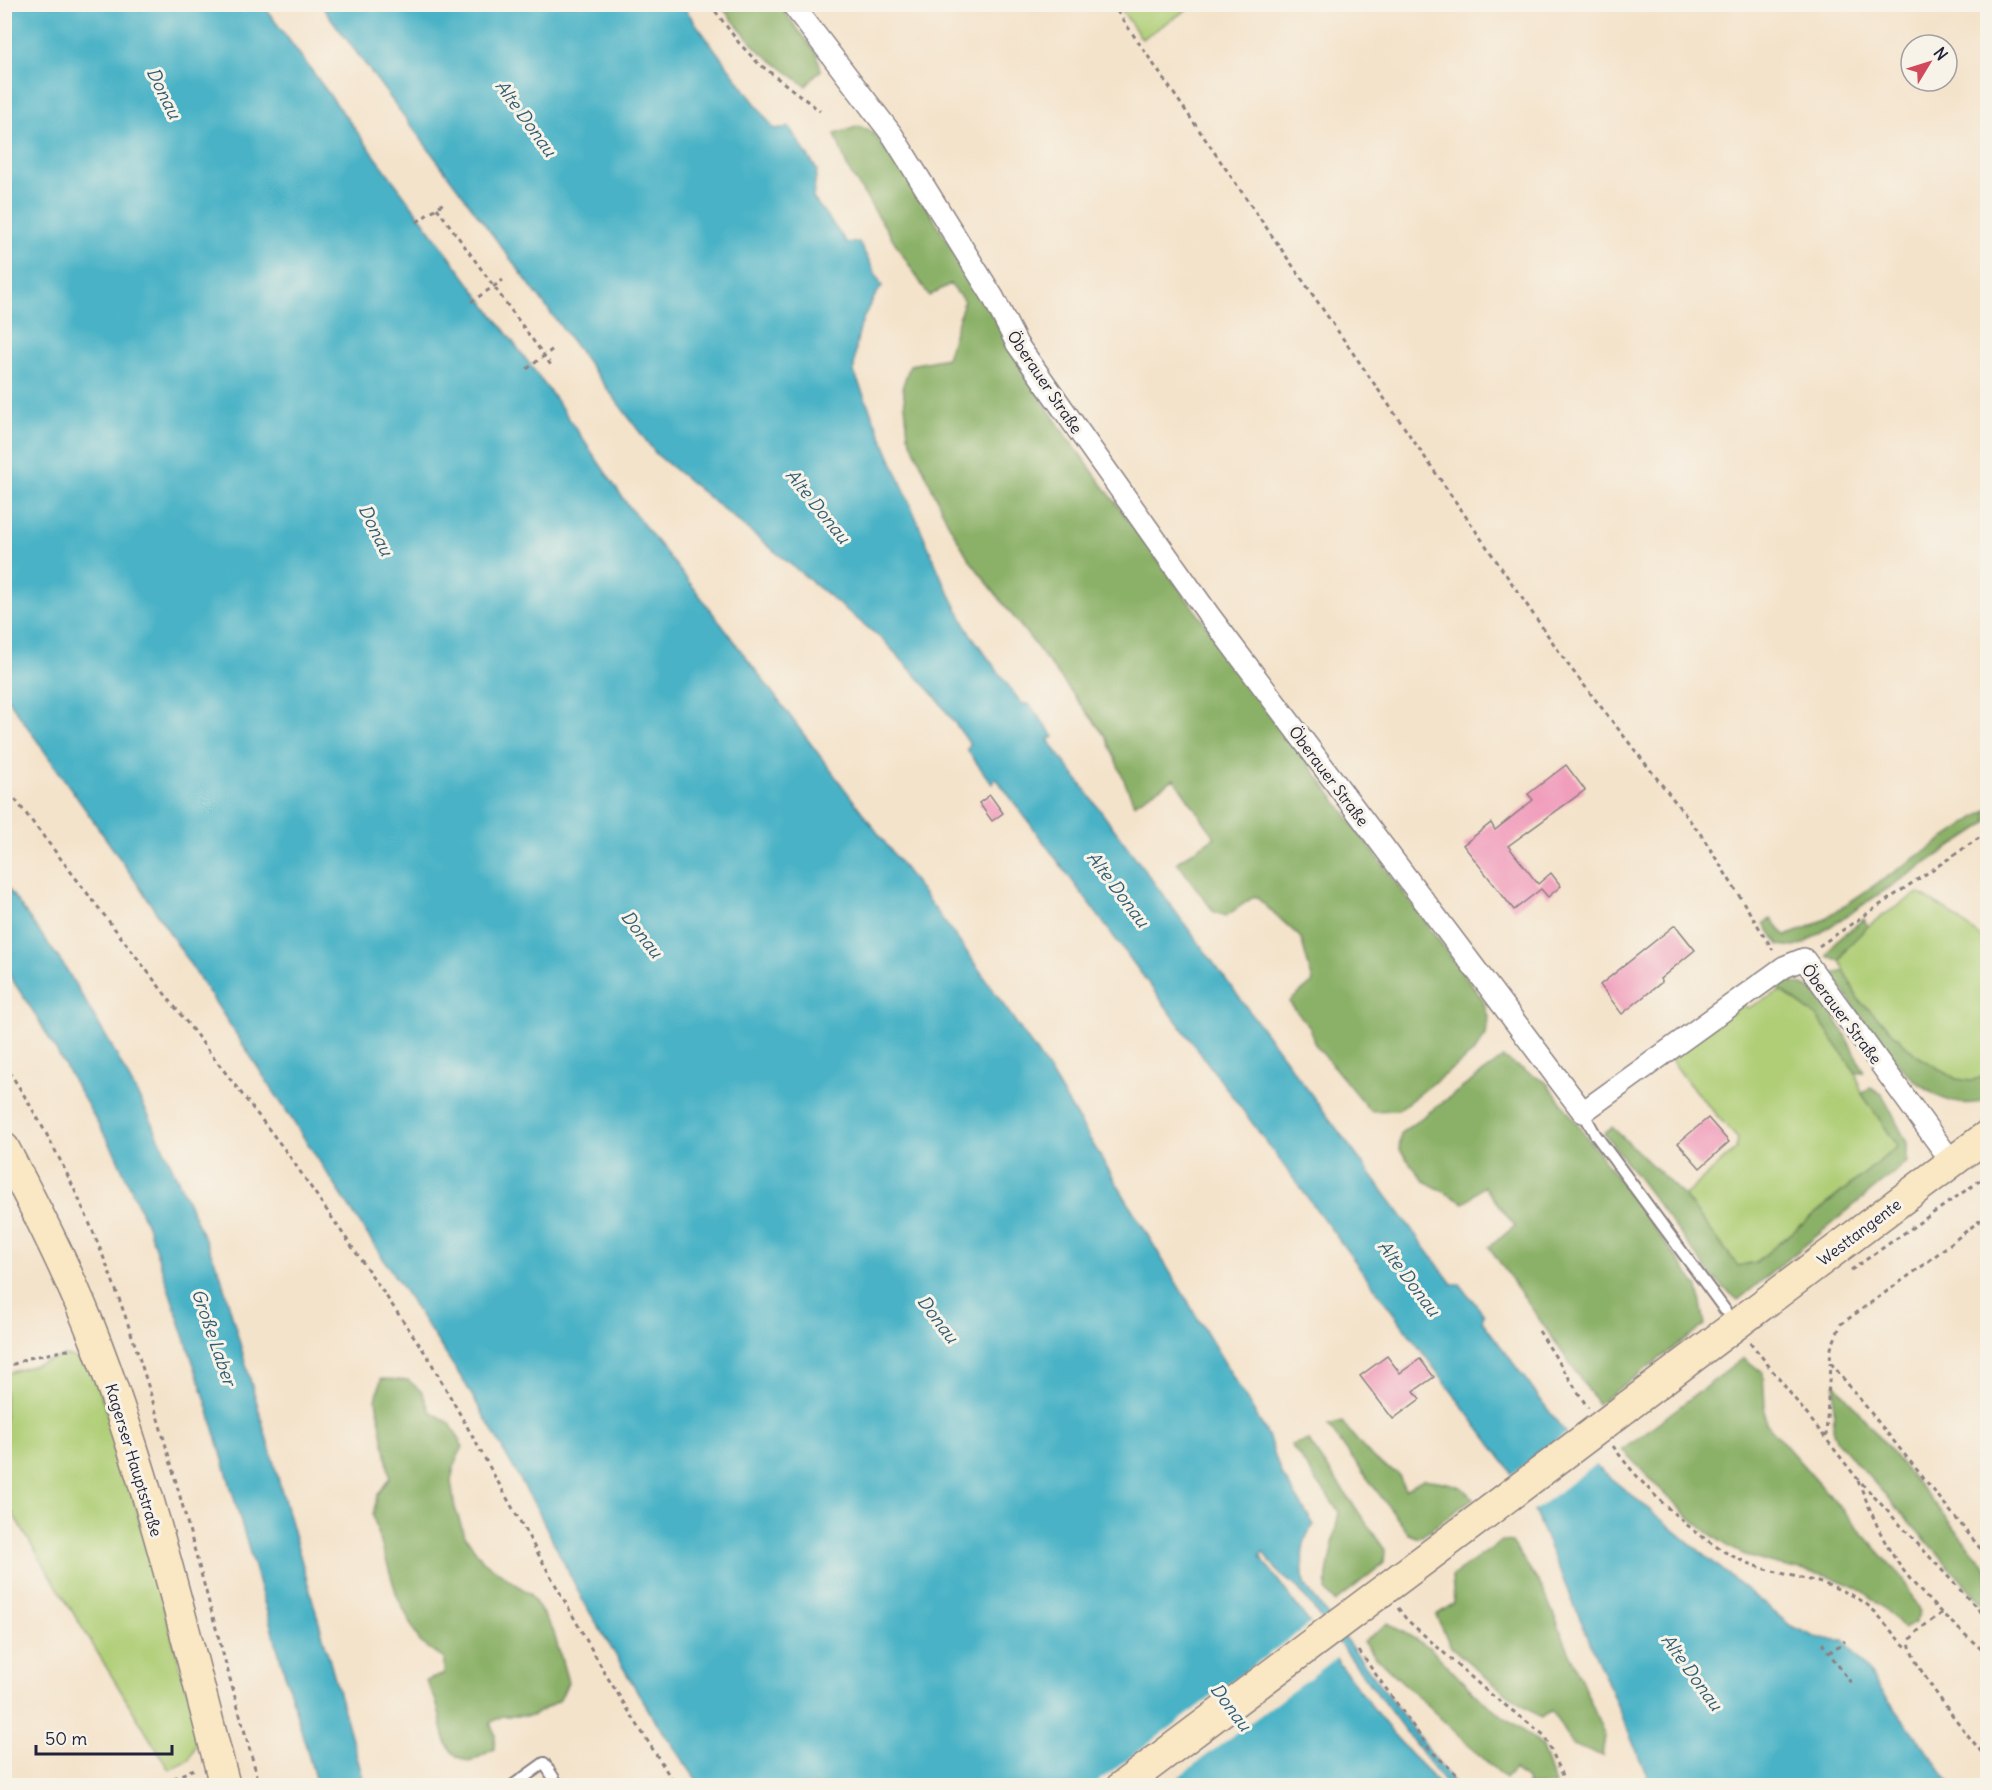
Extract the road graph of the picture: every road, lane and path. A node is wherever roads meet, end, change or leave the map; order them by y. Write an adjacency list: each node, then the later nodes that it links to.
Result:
1 (710, 4): 4 (path)
2 (792, 4): 18 (street, Öberauer Straße)
3 (1112, 4): 17 (path)
4 (820, 111)
5 (446, 202): 6 (path)
6 (437, 208): 7 (path); 9 (path)
7 (417, 222)
8 (503, 280): 9 (path)
9 (494, 287): 10 (path); 12 (path)
10 (471, 302)
11 (554, 349): 12 (path)
12 (544, 356): 13 (path); 14 (path)
13 (553, 368)
14 (527, 369)
15 (4, 785): 50 (path)
16 (1988, 832): 17 (path)
17 (1794, 963): 18 (street, Öberauer Straße); 21 (street, Öberauer Straße)
18 (1583, 1112): 25 (lane)
19 (1988, 1135): 21 (main road, Westtangente)
20 (4, 1148): 27 (main road, Kagerser Hauptstraße)
21 (1952, 1162): 25 (main road, Westtangente)
22 (1988, 1175): 24 (path)
23 (1988, 1214): 28 (path)
24 (1842, 1277)
25 (1734, 1326): 31 (path); 51 (main road, Westtangente, bridge)
26 (1539, 1331): 30 (path)
27 (96, 1344): 29 (path); 46 (main road, Kagerser Hauptstraße)
28 (1830, 1362): 31 (path); 34 (path)
29 (4, 1368)
30 (1591, 1414)
31 (1826, 1439): 33 (path)
32 (1610, 1442): 40 (path)
33 (1856, 1477): 36 (path); 37 (path)
34 (1988, 1557)
35 (1396, 1606): 53 (path)
36 (1941, 1613): 40 (path); 43 (path)
37 (1988, 1620)
38 (1845, 1641): 42 (path)
39 (1822, 1643): 42 (path)
40 (1909, 1649): 45 (path)
41 (1359, 1651): 52 (path)
42 (1829, 1653): 44 (path)
43 (1988, 1655)
44 (1851, 1683)
45 (1988, 1760)
46 (222, 1772): 47 (path)
47 (157, 1785)
48 (512, 1785): 49 (lane)
49 (559, 1785)
50 (676, 1785)
51 (1122, 1785)
52 (1469, 1785)
53 (1568, 1785)

